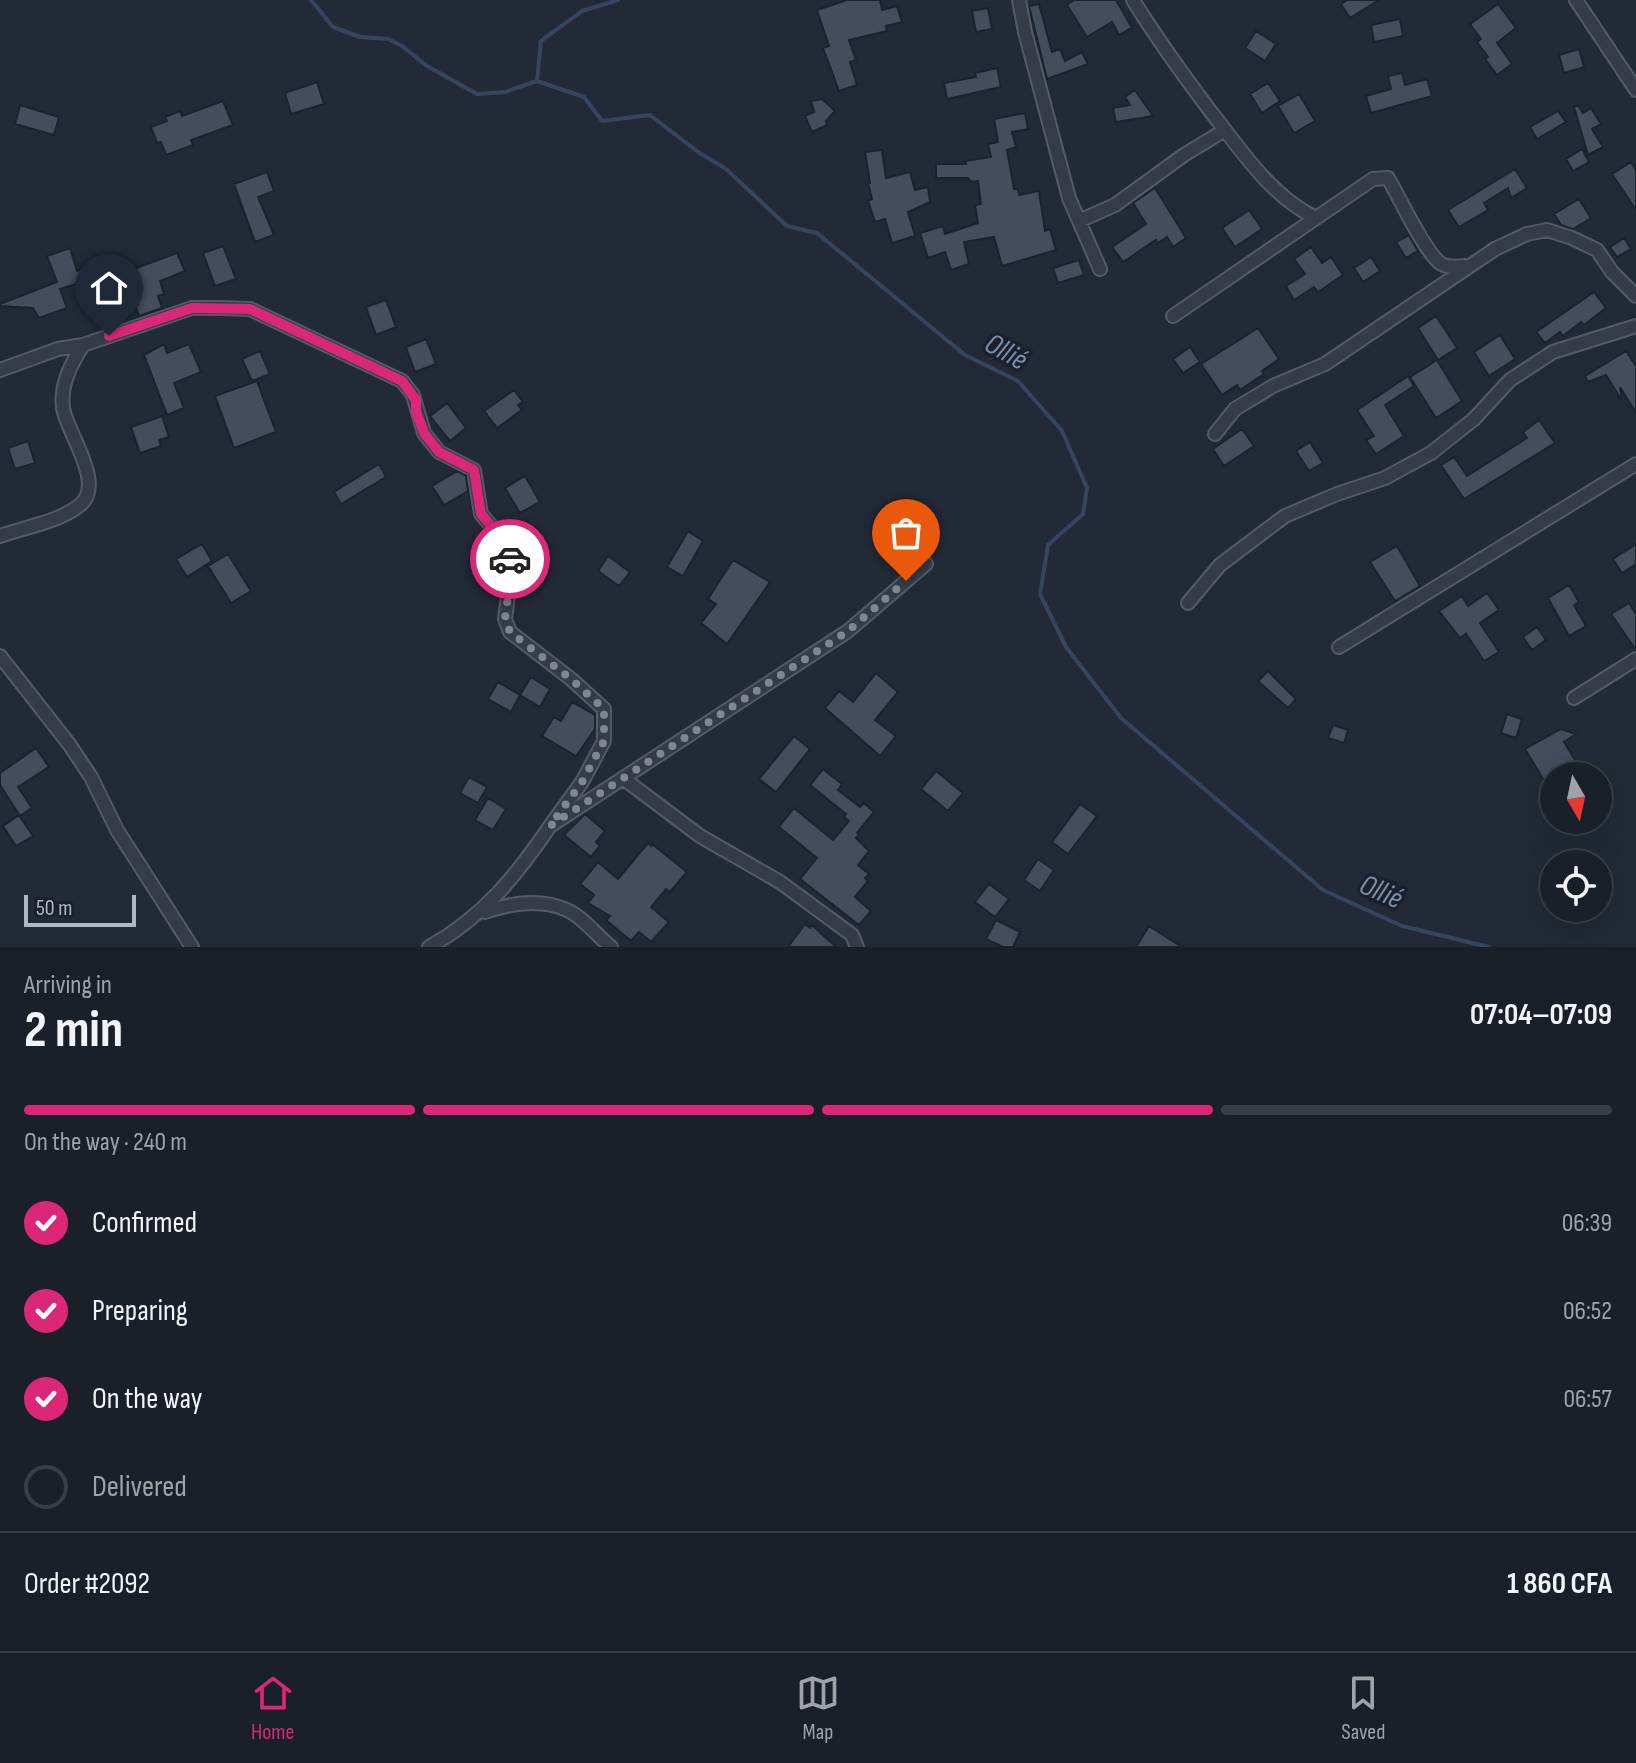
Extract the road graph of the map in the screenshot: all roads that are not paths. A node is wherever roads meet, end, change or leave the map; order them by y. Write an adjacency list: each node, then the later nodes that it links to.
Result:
1 (1019, 0): 7 (street)
2 (1133, 0): 5 (street)
3 (1576, 0): 4 (street)
4 (1636, 90)
5 (1225, 130): 6 (street); 7 (street)
6 (1314, 217): 8 (street); 11 (street)
7 (1079, 221): 9 (street)
8 (1469, 266): 10 (street); 15 (street)
9 (1100, 269)
10 (1636, 296)
11 (1173, 316)
12 (1636, 326): 19 (street)
13 (83, 345): 14 (street); 17 (street); 25 (street)
14 (0, 370)
15 (1215, 434)
16 (1636, 464): 20 (street)
17 (0, 536)
18 (926, 564): 24 (street)
19 (1188, 603)
20 (1339, 647)
21 (0, 656): 27 (street)
22 (1636, 659): 23 (street)
23 (1574, 698)
24 (624, 779): 25 (street); 30 (street)
25 (550, 826): 26 (street)
26 (474, 915): 28 (street); 29 (street)
27 (192, 947)
28 (429, 947)
29 (611, 947)
30 (857, 947)

